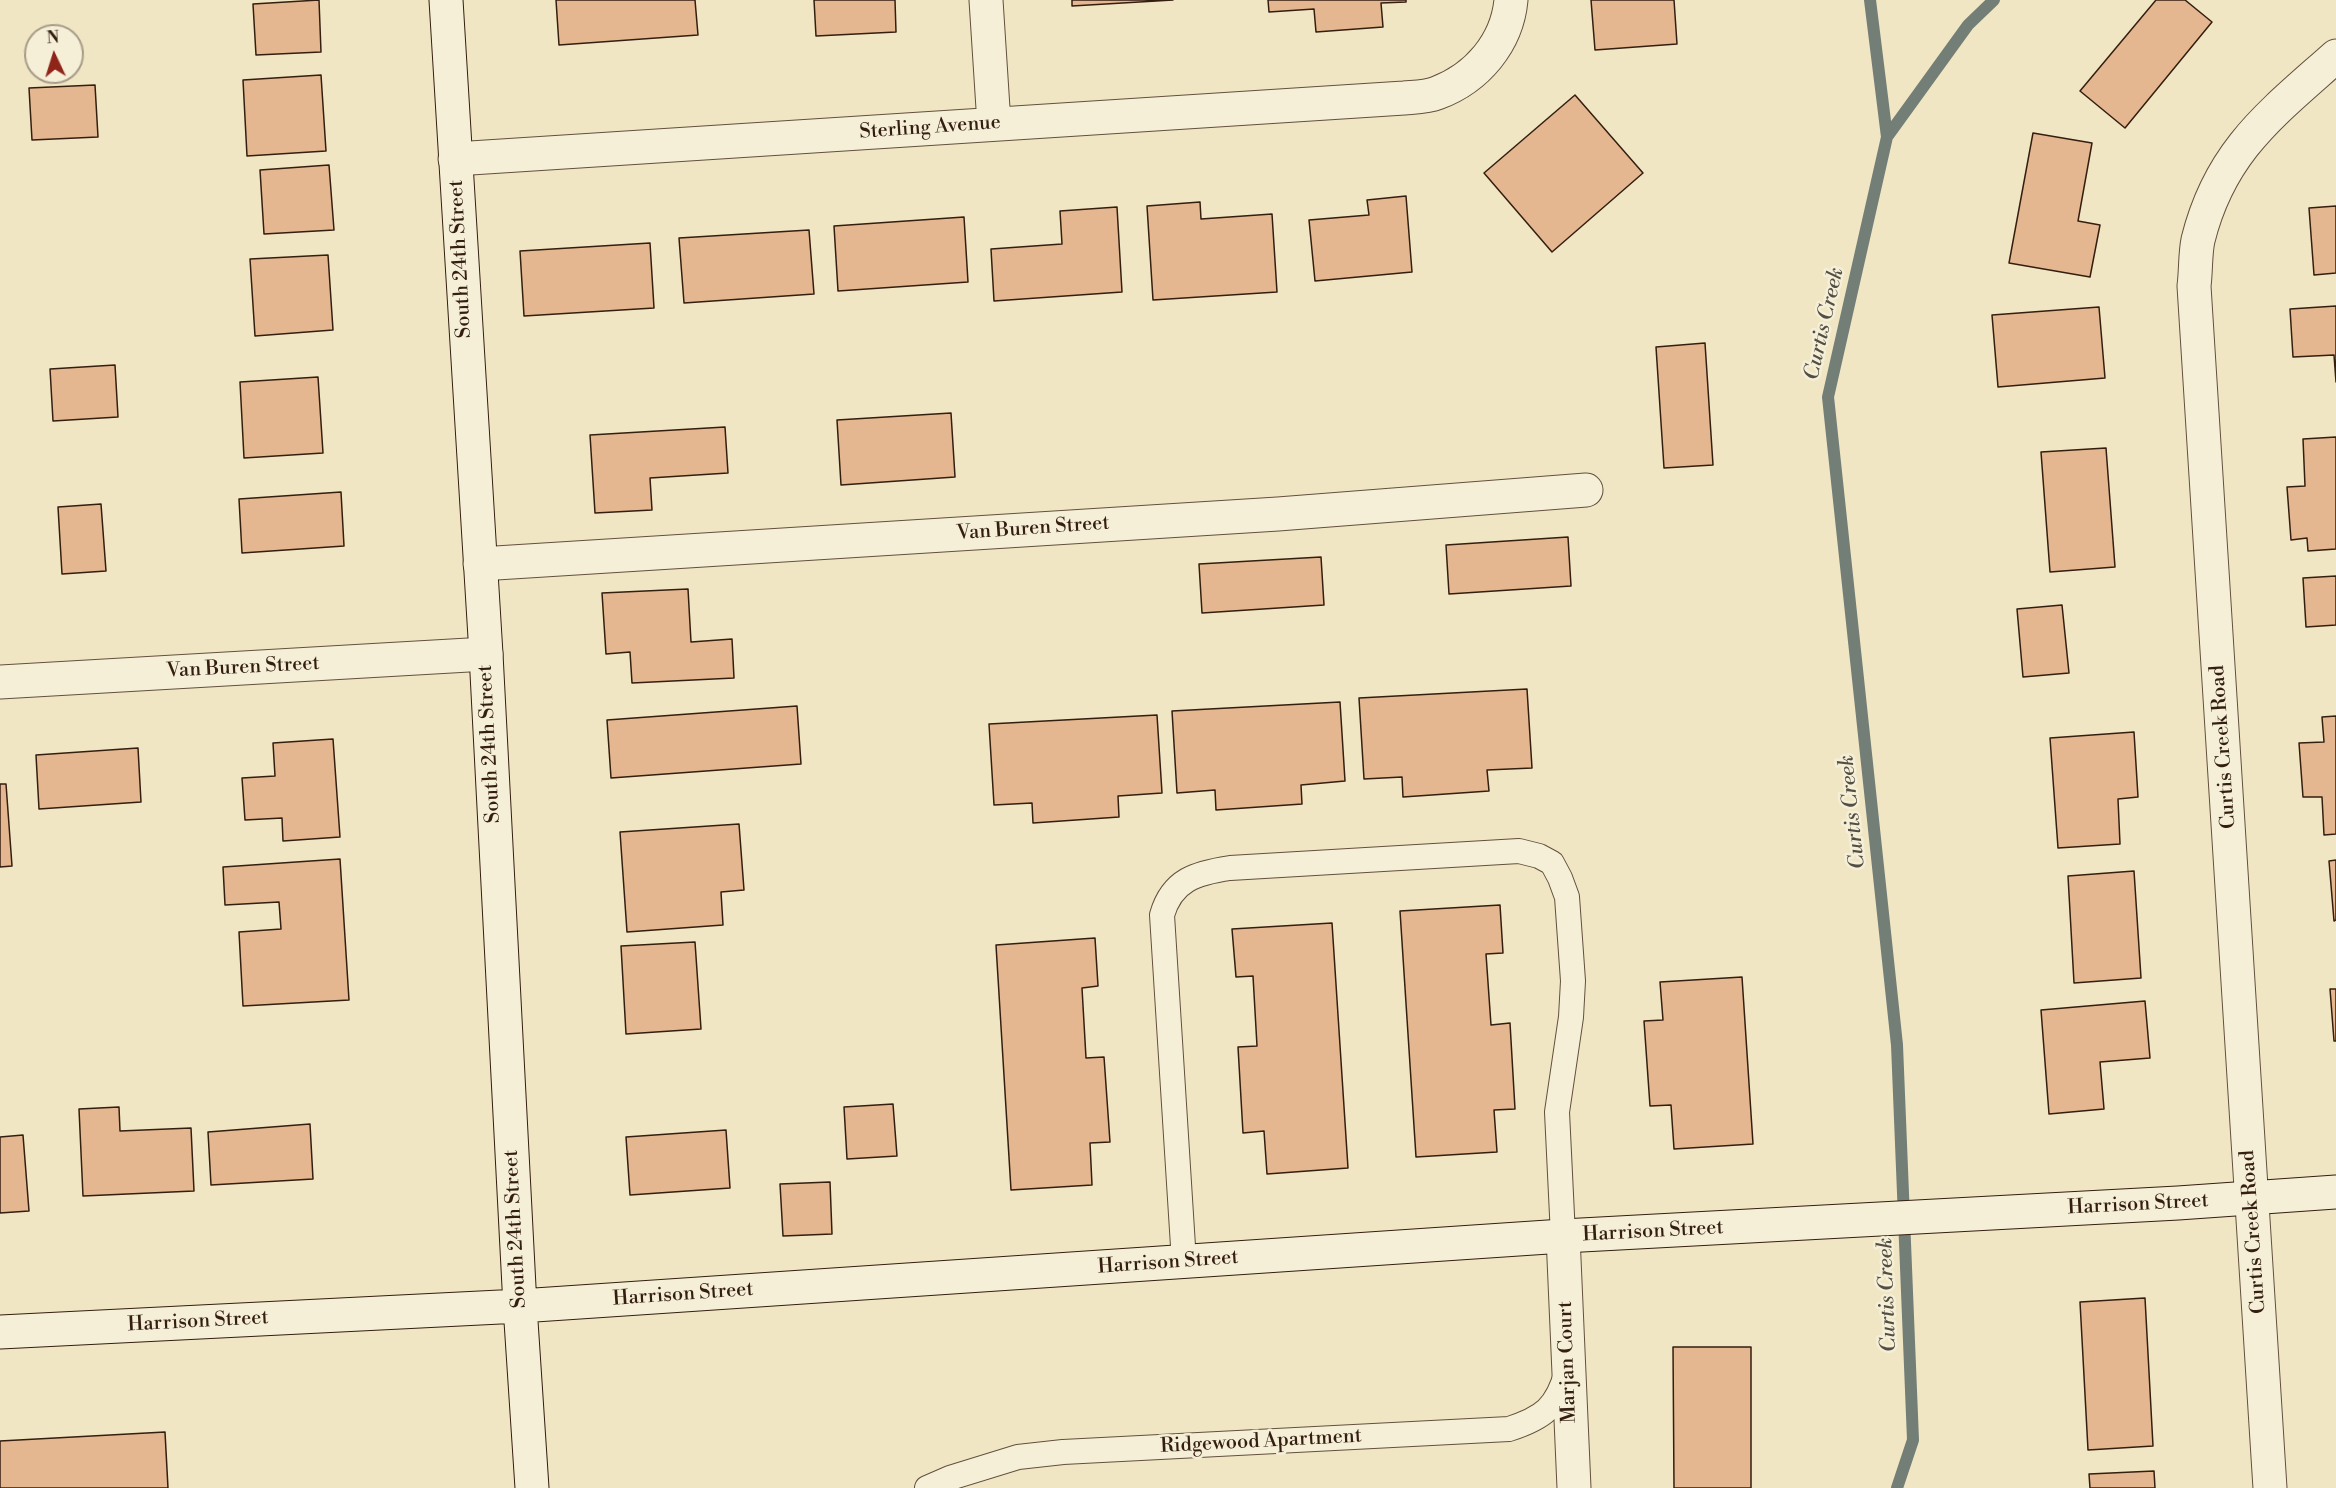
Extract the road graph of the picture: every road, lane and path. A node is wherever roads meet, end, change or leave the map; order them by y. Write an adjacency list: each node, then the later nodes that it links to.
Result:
1 (446, 0): 6 (street, South 24th Street)
2 (986, 0): 5 (street)
3 (1511, 0): 5 (street, Sterling Avenue)
4 (2336, 56): 12 (street, Curtis Creek Road)
5 (994, 124): 6 (street, Sterling Avenue)
6 (455, 159): 8 (street, South 24th Street)
7 (1586, 490): 8 (street, Van Buren Street)
8 (480, 564): 9 (street, South 24th Street)
9 (486, 654): 10 (street, Van Buren Street); 15 (street, South 24th Street)
10 (0, 682)
11 (2336, 1192): 12 (street, Harrison Street)
12 (2252, 1198): 13 (street, Harrison Street); 21 (street, Curtis Creek Road)
13 (1563, 1236): 14 (street, Harrison Street); 14 (lane); 17 (street, Marjan Court)
14 (1184, 1262): 15 (street, Harrison Street)
15 (520, 1306): 16 (street, Harrison Street); 18 (street, South 24th Street)
16 (0, 1332)
17 (1568, 1368): 19 (lane, Ridgewood Apartment); 20 (street, Marjan Court)
18 (532, 1488)
19 (927, 1488)
20 (1574, 1488)
21 (2270, 1488)

